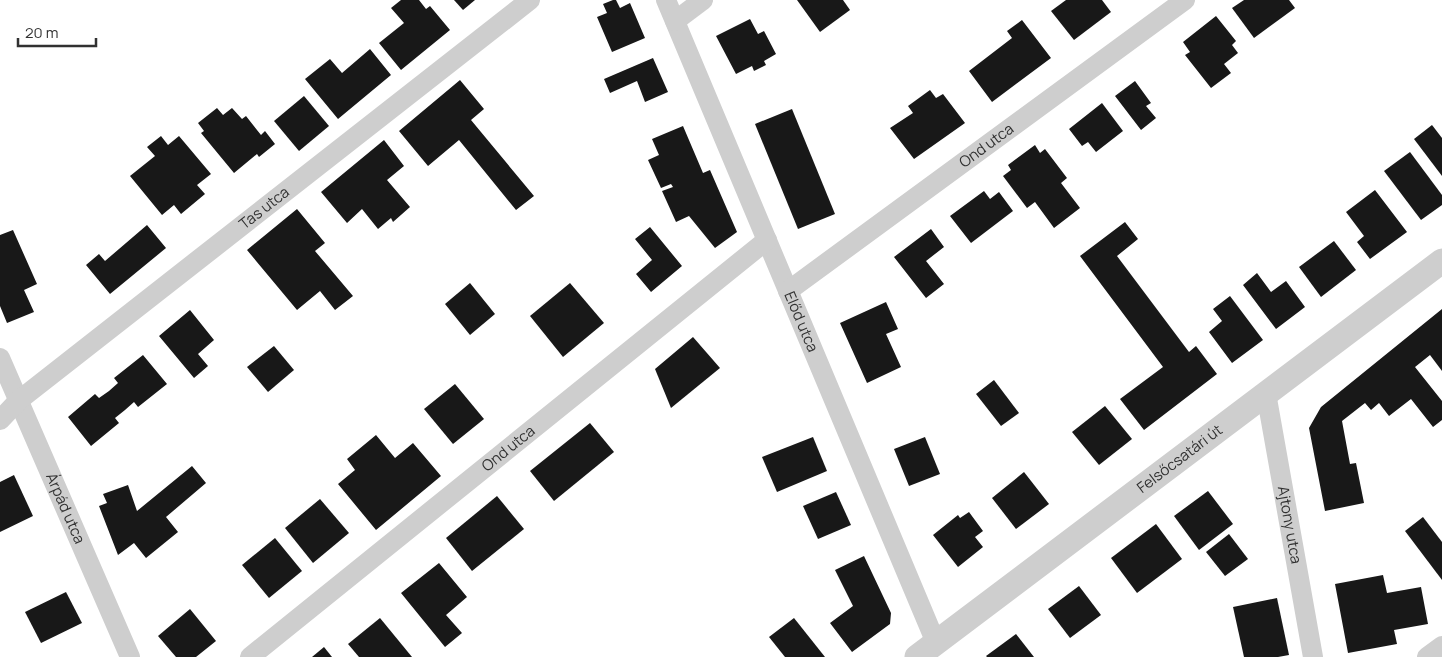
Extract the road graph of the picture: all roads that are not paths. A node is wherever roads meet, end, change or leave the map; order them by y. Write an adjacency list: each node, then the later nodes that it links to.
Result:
1 (530, 0): 11 (street, Tas utca)
2 (666, 0): 5 (street, Előd utca)
3 (703, 0): 5 (street)
4 (1185, 0): 8 (street, Ond utca)
5 (675, 21): 6 (street, Előd utca)
6 (767, 240): 8 (street, Előd utca); 16 (street, Ond utca)
7 (1442, 261): 10 (street, Felsőcsatári út)
8 (788, 291): 14 (street, Előd utca)
9 (0, 358): 11 (street, Árpád utca)
10 (1266, 393): 14 (street, Felsőcsatári út); 17 (street, Ajtony utca)
11 (18, 401): 12 (street, Tas utca); 15 (street, Árpád utca)
12 (0, 420)
13 (1442, 646): 18 (street)
14 (926, 650)
15 (130, 657)
16 (250, 657)
17 (1312, 657)
18 (1427, 657)

